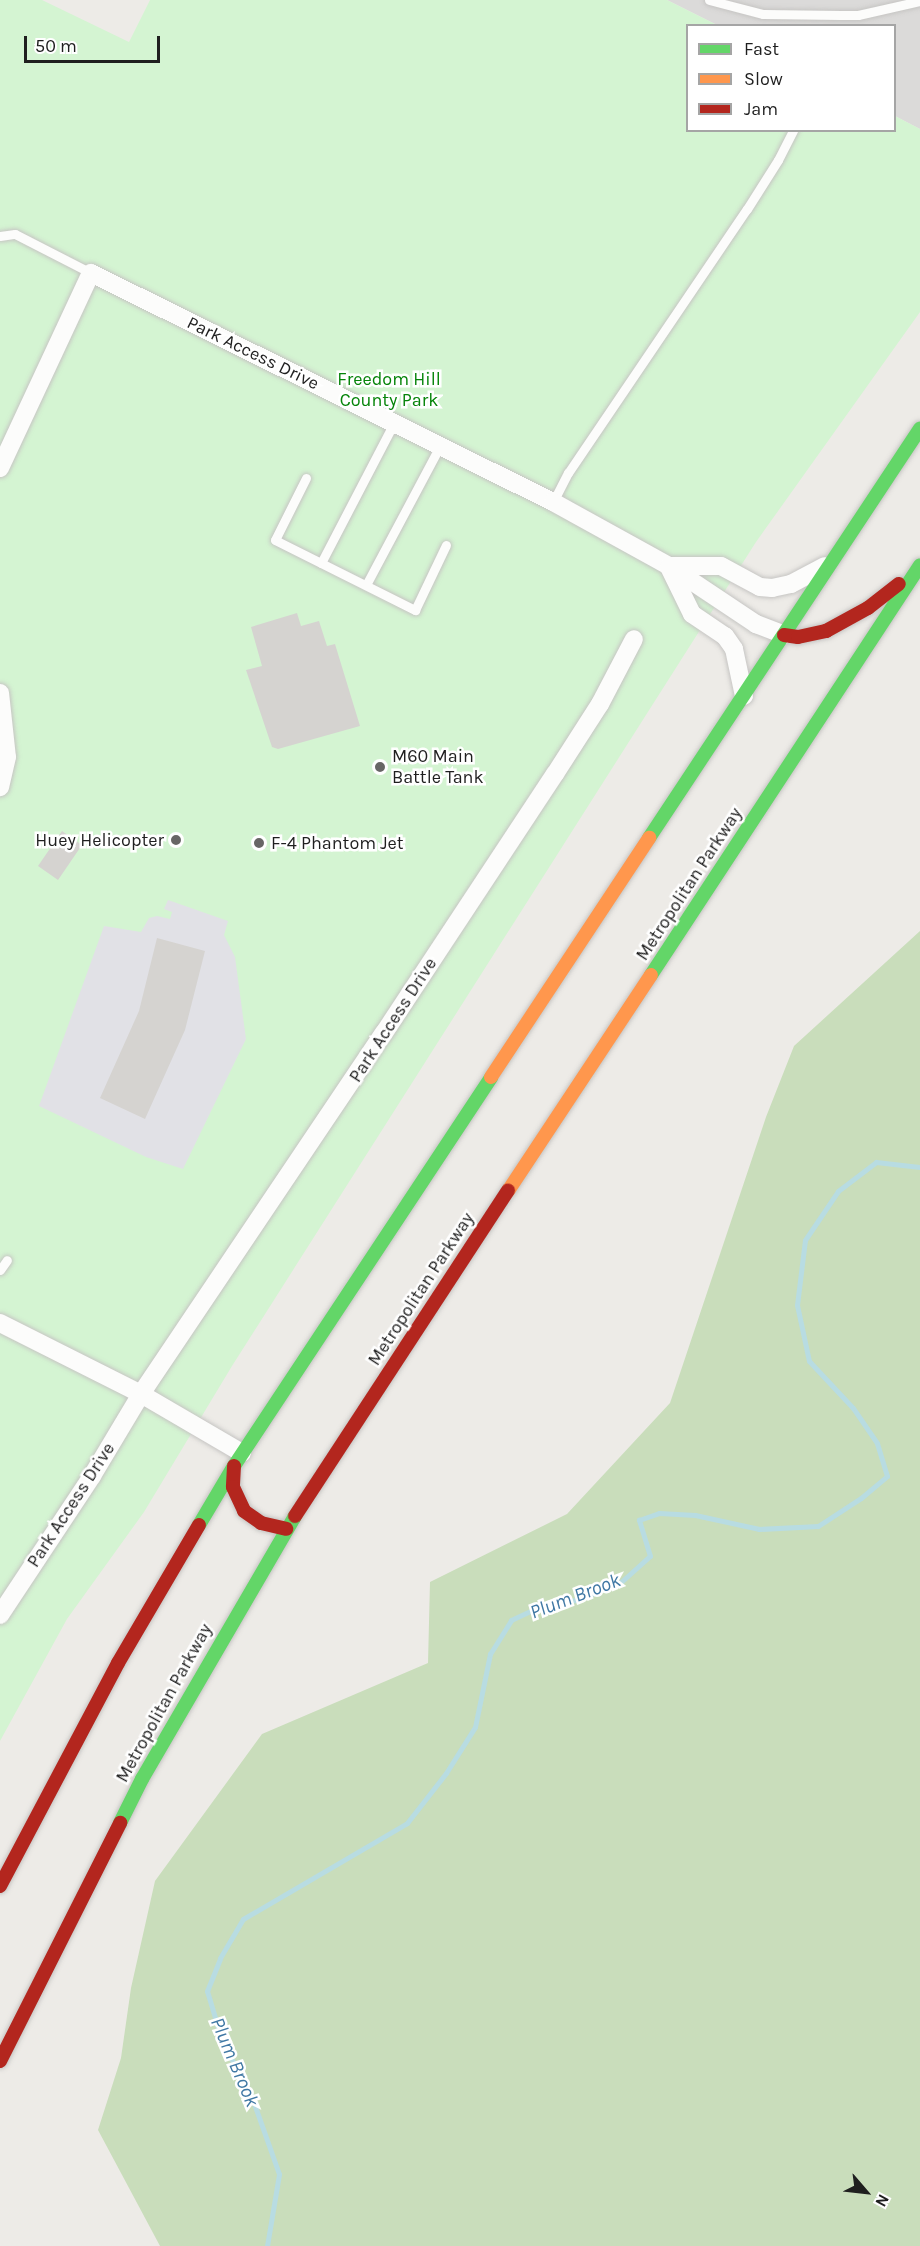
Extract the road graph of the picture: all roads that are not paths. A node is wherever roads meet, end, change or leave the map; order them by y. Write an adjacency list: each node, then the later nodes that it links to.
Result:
1 (708, 0): 3 (lane)
2 (920, 1): 4 (lane)
3 (723, 2): 4 (lane)
4 (816, 15): 5 (lane)
5 (816, 24)
6 (792, 132): 14 (lane)
7 (0, 236): 8 (lane)
8 (91, 273): 9 (street, Park Access Drive); 12 (street)
9 (394, 423): 11 (street, Park Access Drive); 17 (lane)
10 (920, 428): 16 (main road)
11 (440, 446): 14 (street, Park Access Drive); 20 (lane)
12 (0, 468)
13 (306, 478): 17 (lane)
14 (553, 502): 18 (street, Park Access Drive)
15 (446, 545): 20 (lane)
16 (831, 562): 18 (street, Park Access Drive); 21 (main road)
17 (321, 563): 20 (lane)
18 (669, 566): 21 (street, Park Access Drive); 24 (street)
19 (919, 567): 21 (main road); 31 (main road, Metropolitan Parkway)
20 (366, 585)
21 (784, 635): 24 (main road)
22 (634, 639): 29 (street, Park Access Drive)
23 (0, 693): 25 (street)
24 (744, 696): 30 (main road)
25 (0, 787)
26 (7, 1260): 27 (lane)
27 (0, 1270)
28 (0, 1323): 29 (street)
29 (141, 1394): 30 (street); 32 (street, Park Access Drive)
30 (238, 1460): 31 (main road); 33 (main road)
31 (286, 1529): 34 (main road, Metropolitan Parkway)
32 (0, 1615)
33 (0, 1886)
34 (0, 2061)

